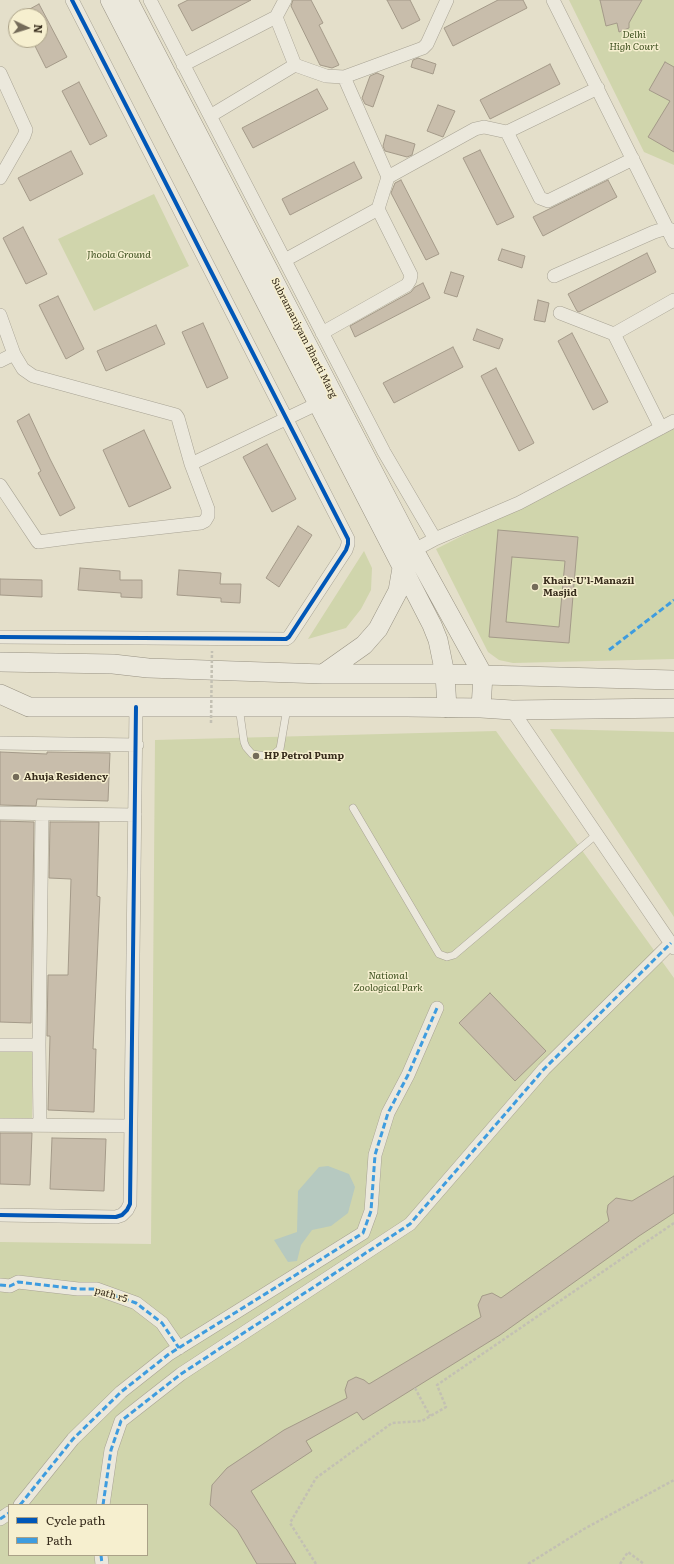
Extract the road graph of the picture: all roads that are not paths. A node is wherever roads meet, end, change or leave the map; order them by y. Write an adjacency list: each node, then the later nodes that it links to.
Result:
1 (72, 0): 32 (street)
2 (110, 0): 31 (main road, Subramaniyam Bharti Marg)
3 (128, 0): 38 (main road, Subramaniyam Bharti Marg)
4 (150, 0): 9 (street)
5 (285, 0): 8 (street)
6 (448, 0): 12 (street)
7 (554, 0): 13 (street)
8 (276, 17): 9 (street); 10 (street)
9 (183, 64): 14 (street)
10 (295, 65): 12 (street); 14 (street)
11 (0, 73): 18 (street)
12 (344, 77): 17 (street)
13 (598, 88): 15 (street); 16 (street)
14 (210, 116): 22 (street)
15 (507, 132): 16 (street); 17 (street)
16 (633, 159): 20 (street)
17 (388, 177): 19 (street)
18 (0, 178)
19 (378, 209): 22 (street); 27 (street)
20 (671, 230): 21 (street); 23 (street)
21 (674, 242)
22 (285, 260): 27 (street)
23 (554, 276)
24 (674, 300): 28 (street)
25 (560, 313): 28 (street)
26 (0, 315): 29 (street)
27 (322, 333): 37 (street)
28 (614, 334): 34 (street)
29 (14, 354): 30 (street); 35 (street)
30 (0, 361)
31 (317, 404): 32 (street); 39 (main road, Subramaniyam Bharti Marg)
32 (286, 419): 35 (street); 40 (street)
33 (674, 421): 34 (street)
34 (661, 428): 37 (street)
35 (191, 464): 36 (street)
36 (0, 485)
37 (435, 540): 38 (street)
38 (414, 550): 39 (street); 46 (main road, Subramaniyam Bharti Marg)
39 (399, 564): 44 (main road); 45 (main road, Subramaniyam Bharti Marg)
40 (0, 637)
41 (0, 652): 43 (main road)
42 (0, 662): 43 (main road)
43 (34, 663): 44 (main road)
44 (323, 674): 45 (main road)
45 (445, 674): 46 (main road); 54 (main road, Subramaniyam Bharti Marg)
46 (483, 675): 47 (main road); 55 (main road)
47 (674, 680)
48 (0, 694): 50 (main road)
49 (0, 706): 50 (main road)
50 (29, 706): 53 (main road)
51 (239, 707): 52 (main road); 52 (lane); 53 (main road)
52 (287, 707): 54 (main road)
53 (136, 708): 59 (street)
54 (447, 708): 55 (main road)
55 (481, 708): 57 (main road)
56 (674, 708): 57 (main road)
57 (512, 710): 64 (street)
58 (0, 743): 59 (street)
59 (137, 745): 63 (street)
60 (353, 808): 64 (lane)
61 (0, 813): 62 (street)
62 (42, 814): 63 (street); 68 (street)
63 (135, 815): 71 (street)
64 (597, 834): 65 (street)
65 (673, 946): 76 (street)
66 (437, 1008): 74 (street)
67 (0, 1045): 68 (street)
68 (39, 1045): 70 (street)
69 (0, 1125): 70 (street)
70 (40, 1125): 71 (street)
71 (130, 1126): 72 (street)
72 (0, 1215)
73 (0, 1285): 74 (street, path r5)
74 (179, 1348): 75 (street)
75 (21, 1504)
76 (103, 1504)

